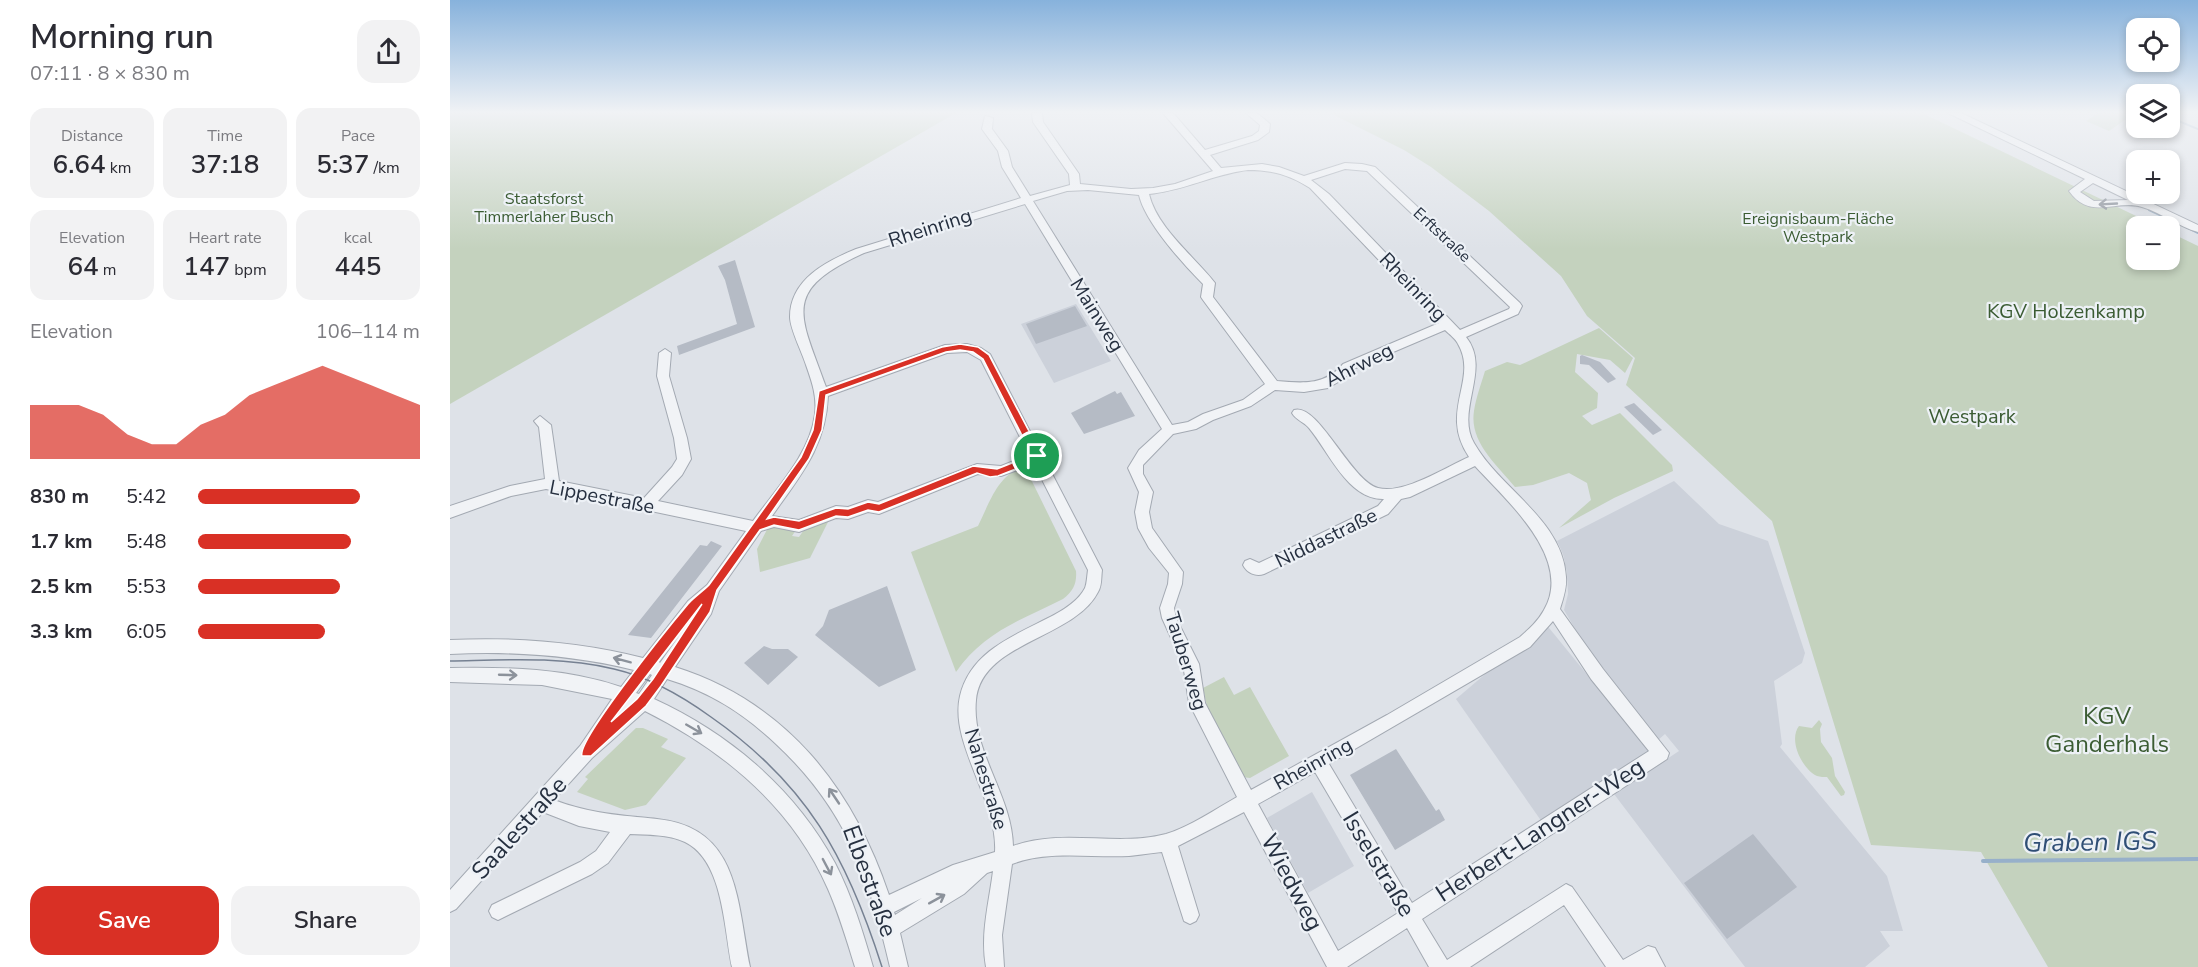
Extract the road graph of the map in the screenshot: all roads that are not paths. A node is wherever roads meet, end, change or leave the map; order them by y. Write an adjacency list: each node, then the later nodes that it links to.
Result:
1 (1006, 158): 11 (street, Mainweg)
2 (1063, 158): 8 (street)
3 (1207, 158): 5 (street)
4 (2048, 158): 7 (street)
5 (1219, 172): 6 (street, Rheinring); 9 (street, Rheinring)
6 (1304, 179): 15 (street, Rheinring); 16 (street, Erftstraße)
7 (2092, 179): 10 (street); 12 (street, one-way to 7)
8 (1075, 187): 9 (street, Rheinring); 11 (street, Rheinring)
9 (1143, 192): 18 (street)
10 (2126, 195)
11 (1026, 199): 19 (street, Rheinring); 22 (street, Mainweg)
12 (2126, 202)
13 (2146, 204): 14 (street)
14 (2198, 229)
15 (1448, 324): 16 (street, Rheinring); 18 (street, Ahrweg)
16 (1460, 335): 24 (street, Rheinring)
17 (665, 353): 27 (street)
18 (1273, 386): 22 (street)
19 (822, 393): 23 (street, Nahestraße); 29 (street, Rheinring)
20 (1298, 413): 26 (street, Niddastraße)
21 (540, 421): 25 (street)
22 (1169, 430): 41 (street, Tauberweg)
23 (1037, 456): 29 (street, Lippestraße); 45 (street, Nahestraße)
24 (1477, 459): 26 (street, Niddastraße); 32 (street, Rheinring)
25 (553, 485): 27 (street, Lippestraße); 28 (street, Lippestraße)
26 (1396, 495): 30 (street, Niddastraße)
27 (646, 505): 29 (street, Lippestraße)
28 (450, 512)
29 (756, 527): 31 (street, Rheinring)
30 (1250, 566)
31 (712, 589): 34 (street, Rheinring); 35 (street, Rheinring)
32 (1552, 611): 40 (street, Rheinring); 51 (street, Herbert-Langner-Weg)
33 (450, 647): 34 (street, Elbestraße, one-way to 33)
34 (647, 666): 35 (street, Elbestraße); 37 (street)
35 (665, 672): 38 (street); 48 (street, Elbestraße, one-way to 35)
36 (450, 675): 37 (street, Elbestraße, one-way to 37)
37 (625, 696): 38 (street, Elbestraße); 39 (street, Saalestraße)
38 (642, 703): 39 (street, Saalestraße); 56 (street, Elbestraße, one-way to 56)
39 (586, 752): 42 (street, Saalestraße)
40 (1318, 761): 41 (street, Rheinring); 51 (street, Isselstraße)
41 (1248, 800): 44 (street, Rheinring); 54 (street, Wiedweg)
42 (542, 803): 43 (street); 47 (street, Saalestraße)
43 (627, 824): 49 (street); 55 (street)
44 (1168, 842): 45 (street, Rheinring); 50 (street)
45 (1004, 856): 46 (street, Rheinring); 58 (street)
46 (981, 866): 48 (street, Rheinring); 52 (street, Rheinring, one-way to 46)
47 (450, 903)
48 (884, 907): 52 (street, Elbestraße)
49 (498, 910)
50 (1190, 915)
51 (1409, 915): 53 (street, Herbert-Langner-Weg); 59 (street, Isselstraße)
52 (890, 929): 57 (street, Elbestraße)
53 (1359, 948): 54 (street, Wiedweg)
54 (1336, 965)
55 (741, 967)
56 (864, 967)
57 (899, 967)
58 (995, 967)
59 (1440, 967)
60 (1453, 967): 61 (street)
61 (1617, 967)
62 (1629, 967): 63 (street)
63 (1656, 967)

